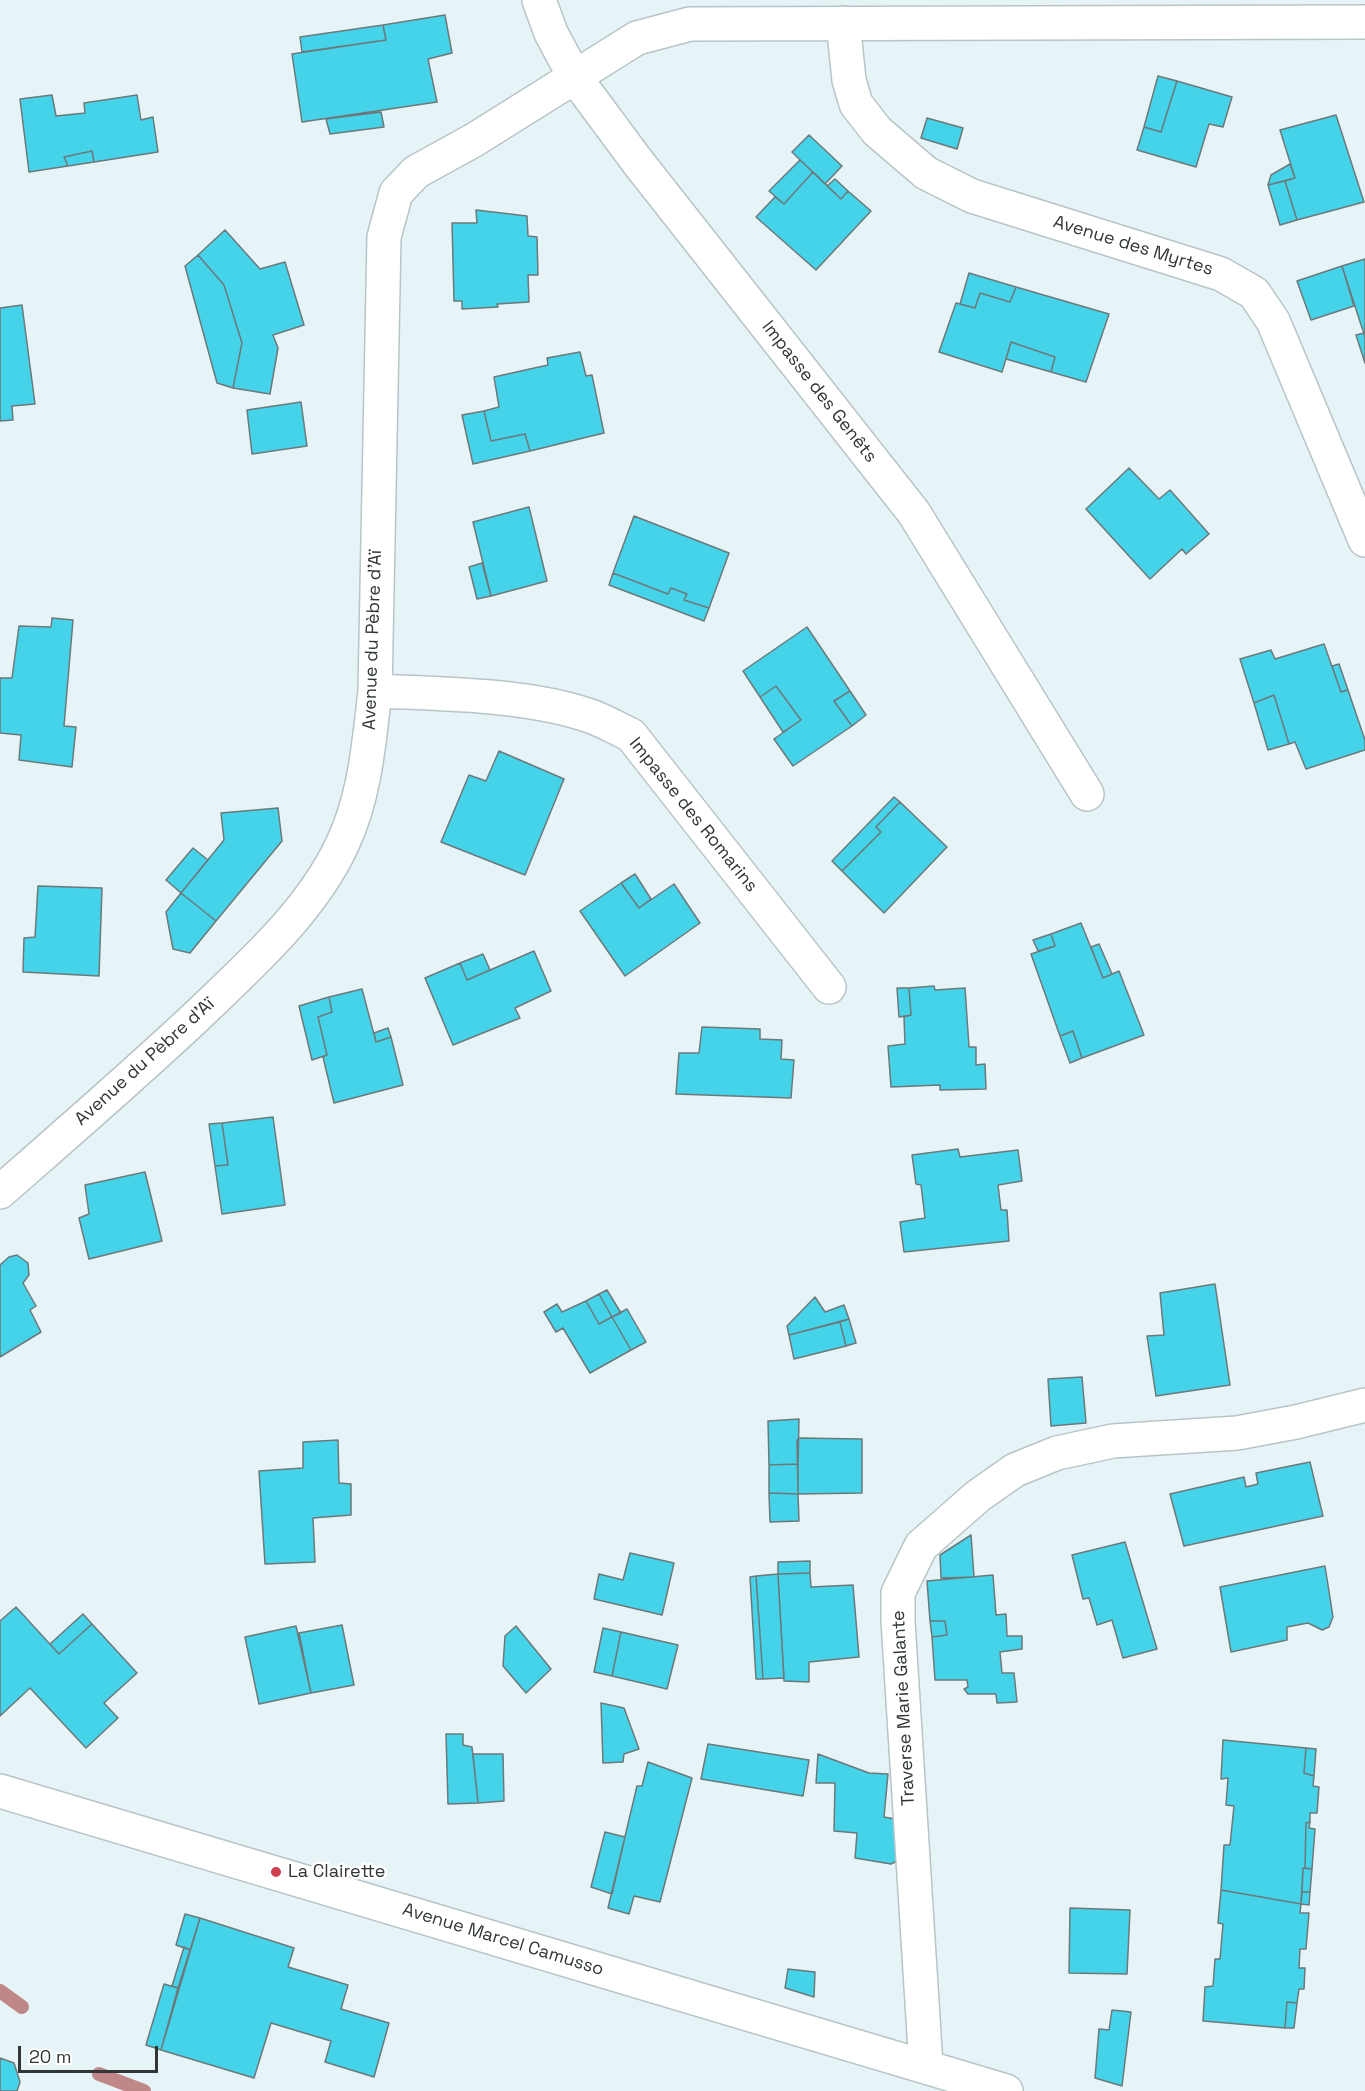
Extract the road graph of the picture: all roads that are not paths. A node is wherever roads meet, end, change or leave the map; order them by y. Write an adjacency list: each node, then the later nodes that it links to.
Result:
1 (539, 0): 4 (street, Impasse des Genêts)
2 (1365, 22): 3 (street)
3 (843, 23): 4 (street); 5 (street, Avenue des Myrtes)
4 (574, 76): 6 (street, Avenue du Pèbre d'Aï); 7 (street, Impasse des Genêts)
5 (1365, 540)
6 (375, 691): 8 (street, Impasse des Romarins); 9 (street, Avenue du Pèbre d'Aï)
7 (1087, 794)
8 (830, 987)
9 (0, 1192)
10 (1365, 1405): 12 (street, Traverse Marie Galante)
11 (0, 1791): 12 (street, Avenue Marcel Camusso)
12 (926, 2066): 13 (street, Avenue Marcel Camusso)
13 (1006, 2091)

